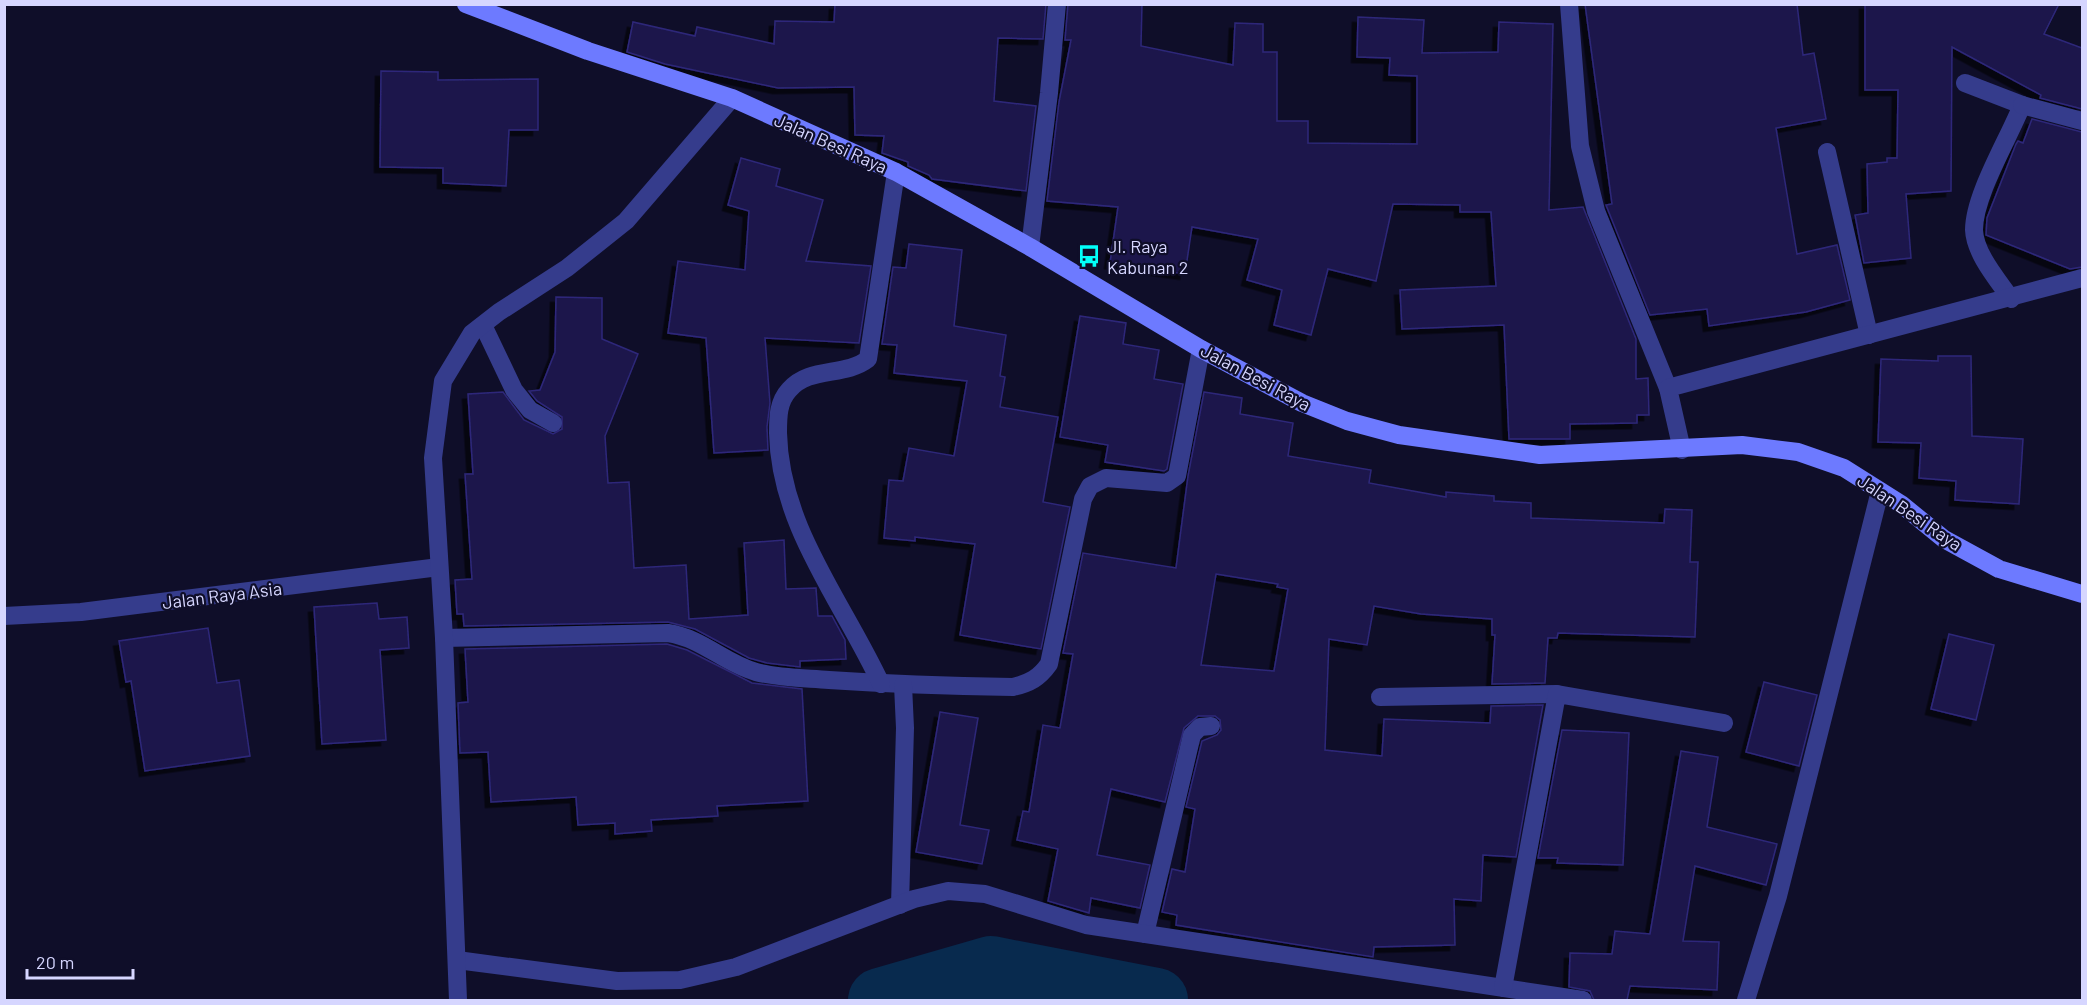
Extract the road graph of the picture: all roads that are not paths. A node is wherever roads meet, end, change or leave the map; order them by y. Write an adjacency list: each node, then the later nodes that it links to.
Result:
1 (466, 4): 5 (street, Jalan Besi Raya)
2 (1057, 4): 10 (street)
3 (1569, 4): 16 (street)
4 (1965, 83): 6 (street)
5 (732, 98): 9 (street, Jalan Besi Raya); 13 (street)
6 (2022, 105): 7 (street); 12 (street)
7 (2082, 122)
8 (1827, 152): 14 (street)
9 (896, 172): 10 (street, Jalan Besi Raya); 24 (street)
10 (1030, 247): 15 (street, Jalan Besi Raya)
11 (2082, 278): 12 (street)
12 (2011, 299): 14 (street)
13 (483, 325): 17 (street); 20 (street)
14 (1869, 335): 16 (street)
15 (1201, 348): 18 (street, Jalan Besi Raya); 25 (street)
16 (1668, 388): 18 (street)
17 (553, 423)
18 (1682, 450): 19 (street, Jalan Besi Raya)
19 (1880, 491): 21 (street, Jalan Besi Raya); 36 (street)
20 (439, 567): 22 (street, Jalan Raya Asia); 23 (street)
21 (2082, 594)
22 (4, 616)
23 (444, 638): 24 (street); 32 (street)
24 (881, 684): 25 (street)
25 (903, 685): 30 (street)
26 (1557, 694): 27 (street); 28 (street); 33 (street)
27 (1380, 697)
28 (1724, 723)
29 (1211, 726): 31 (street)
30 (900, 905): 31 (street); 32 (street)
31 (1145, 934): 33 (street)
32 (457, 960): 34 (street)
33 (1503, 988): 35 (street)
34 (458, 1000)
35 (1583, 1000)
36 (1746, 1000)

